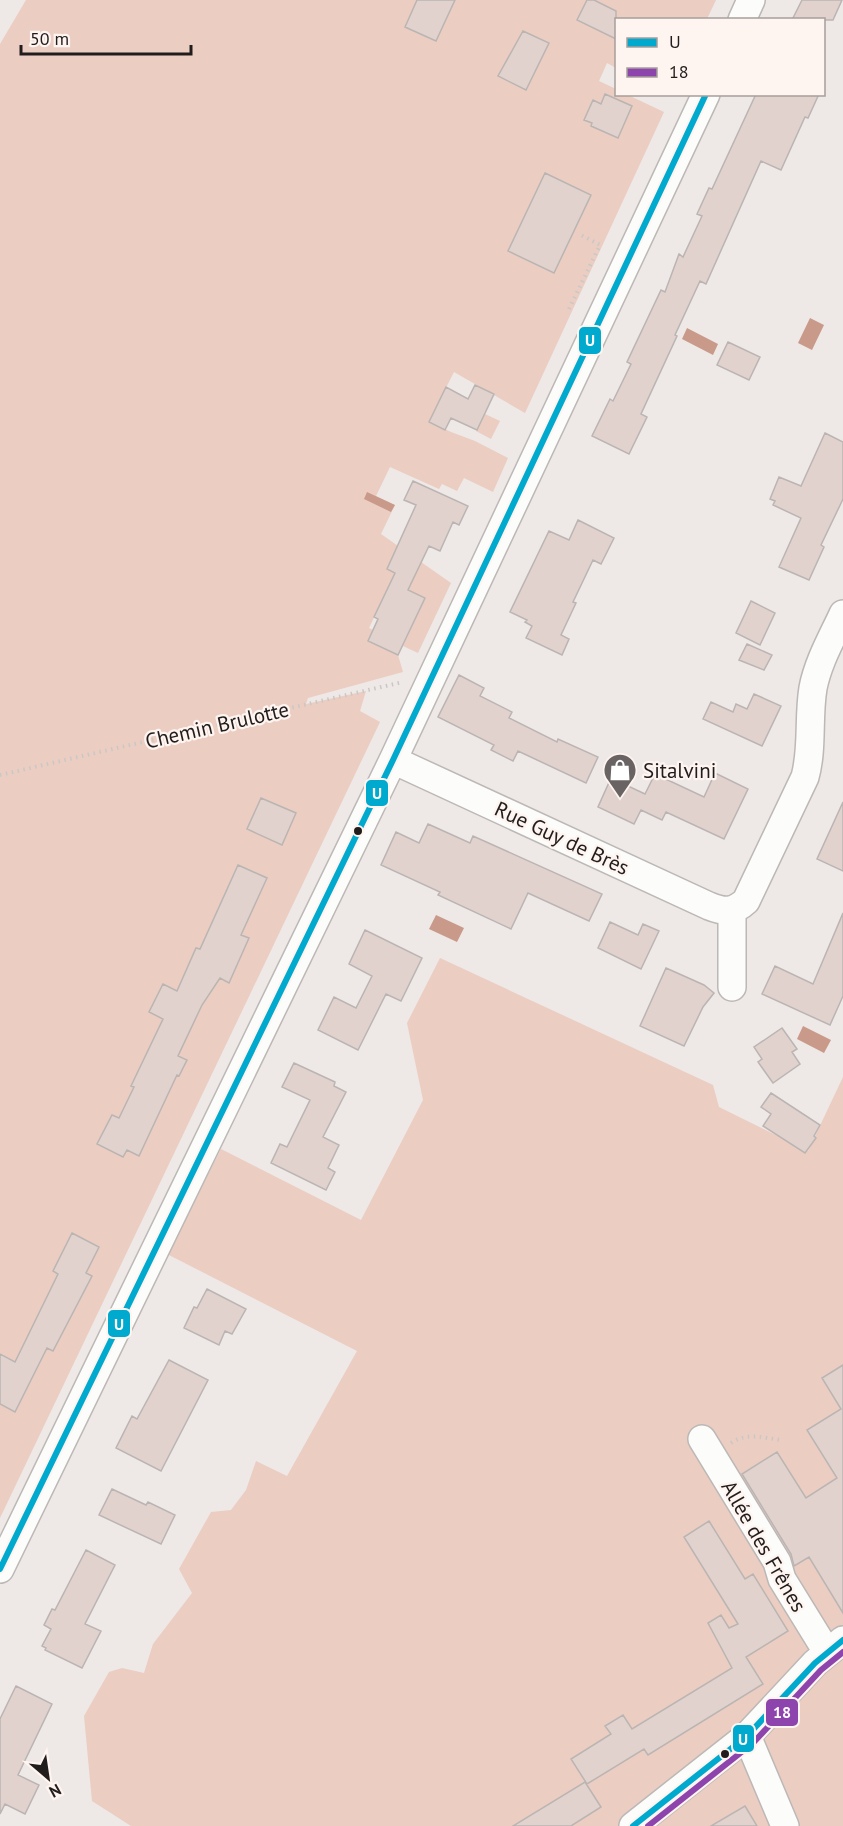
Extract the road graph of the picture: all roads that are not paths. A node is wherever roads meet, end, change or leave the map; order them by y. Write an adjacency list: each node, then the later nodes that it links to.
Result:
1 (751, 0): 2 (street)
2 (743, 18)
3 (705, 96): 5 (street)
4 (843, 614): 6 (street)
5 (393, 760): 6 (street, Rue Guy de Brès); 9 (street)
6 (732, 911): 7 (street)
7 (732, 987)
8 (702, 1439): 10 (street, Allée des Frênes)
9 (0, 1569)
10 (835, 1646): 11 (street)
11 (747, 1736): 12 (street); 13 (street)
12 (633, 1826)
13 (785, 1826)

